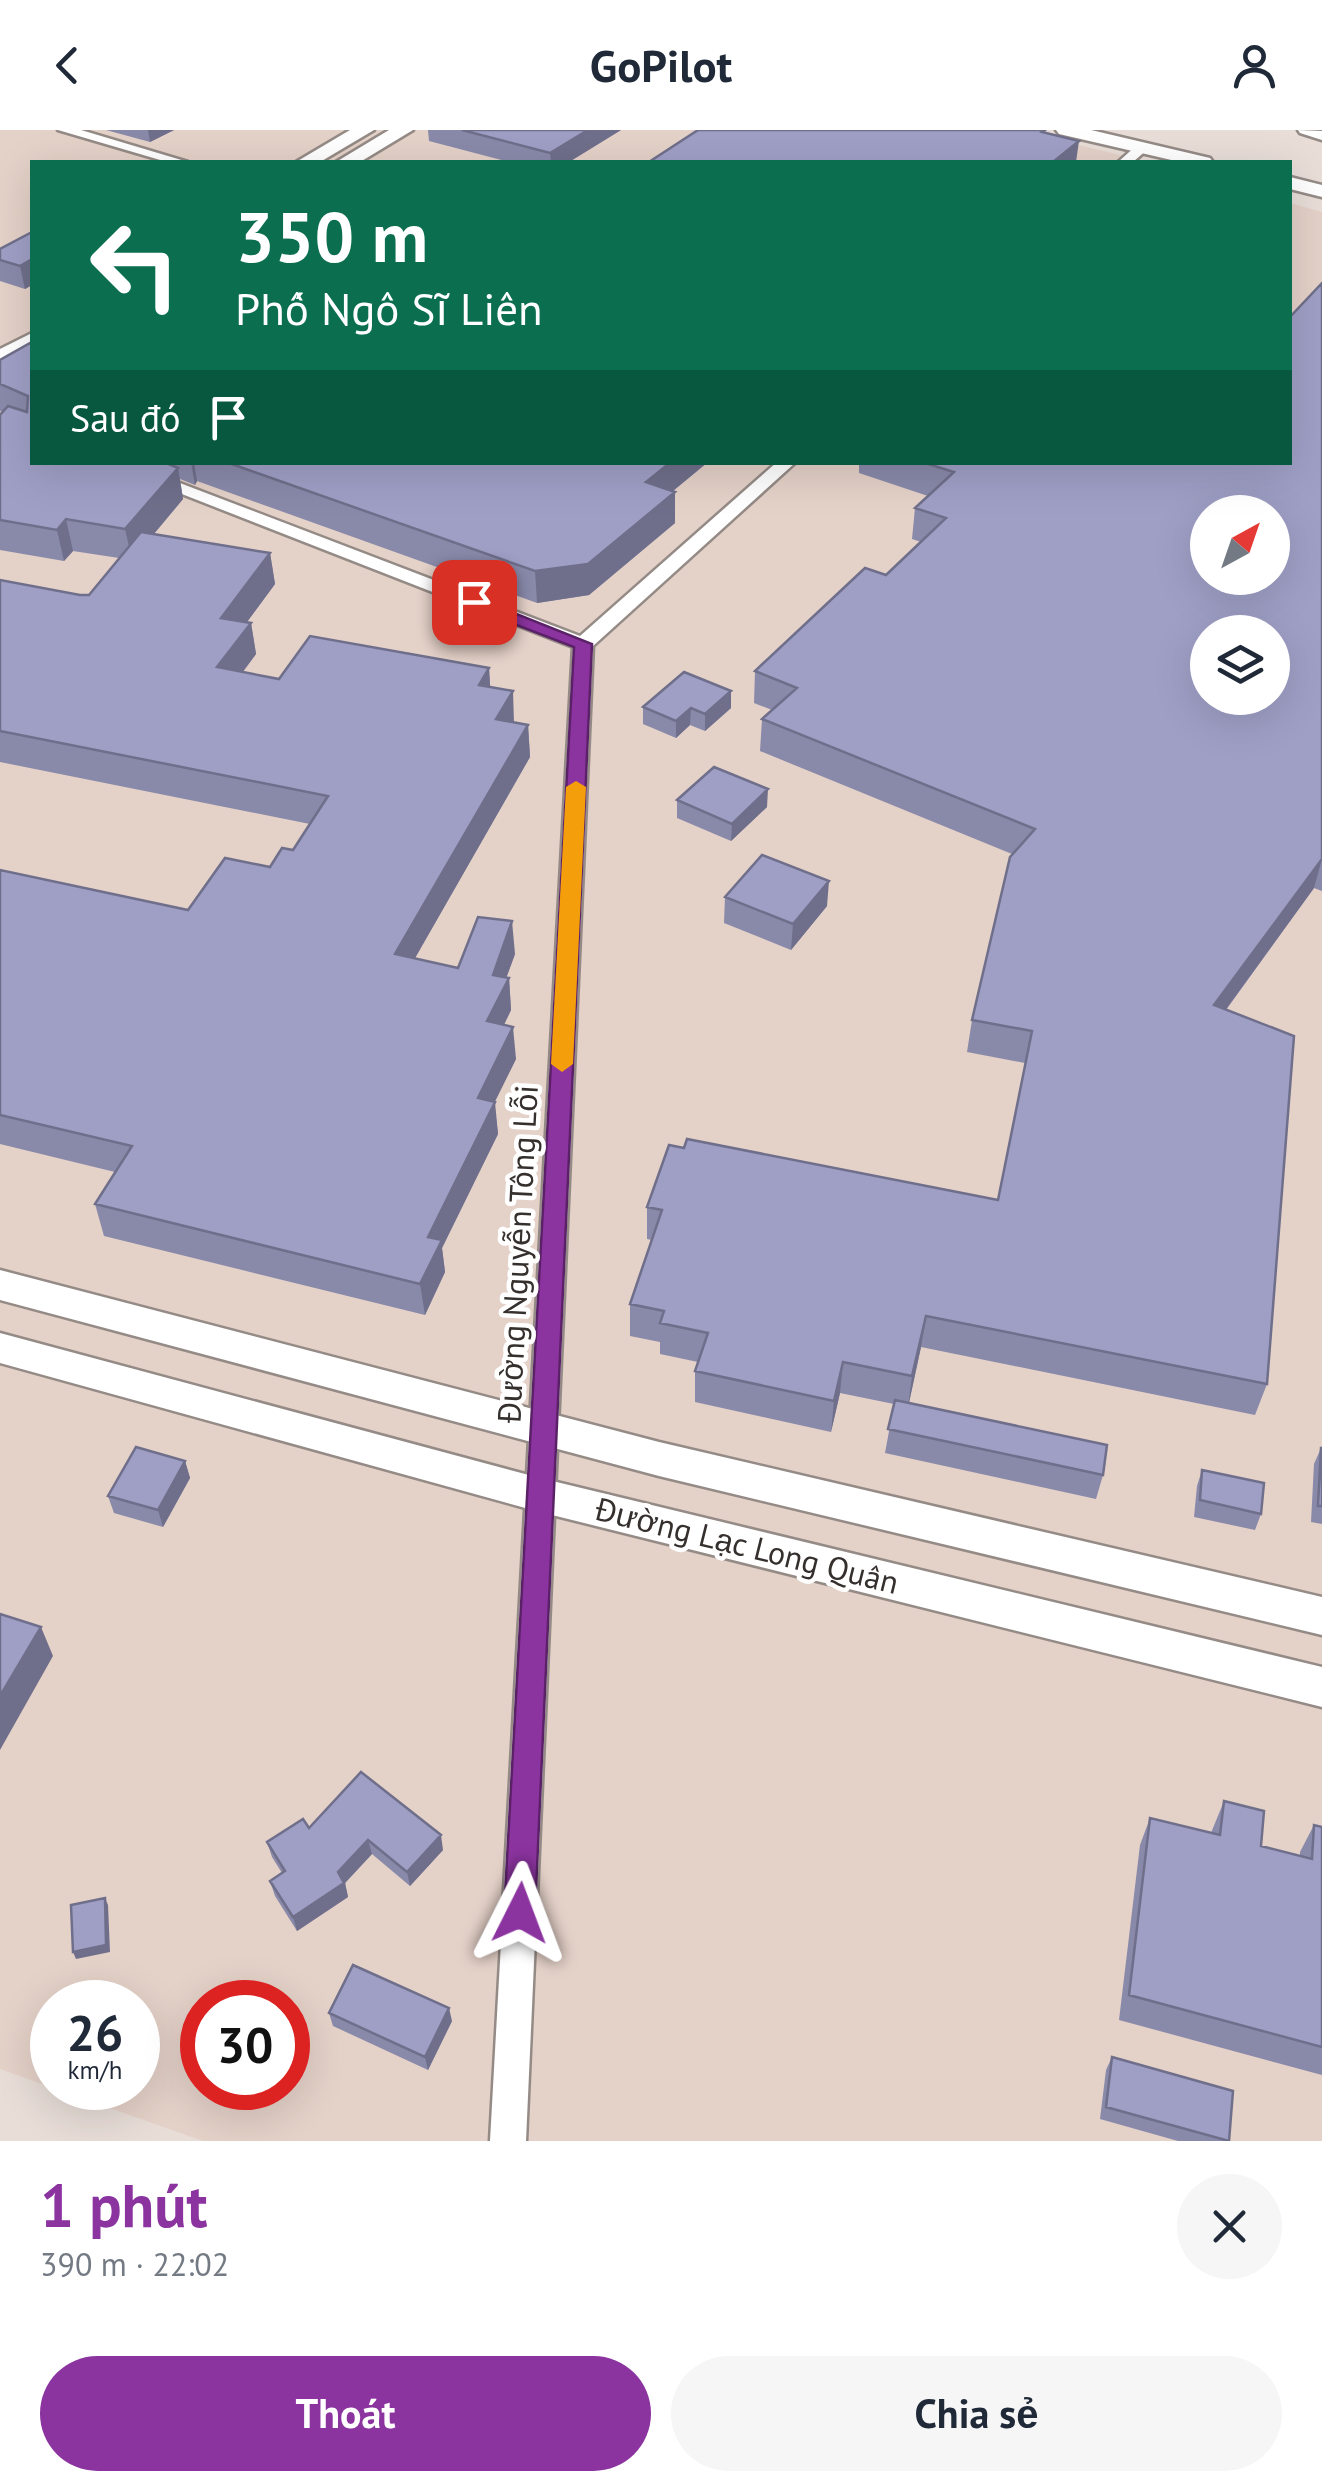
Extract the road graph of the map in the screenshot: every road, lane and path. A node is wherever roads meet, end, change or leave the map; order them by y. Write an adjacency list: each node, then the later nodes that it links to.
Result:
1 (65, 130): 8 (street)
2 (364, 130): 9 (main road)
3 (402, 130): 10 (main road)
4 (1066, 130): 7 (main road)
5 (1306, 130): 6 (street)
6 (1322, 136)
7 (1142, 148): 11 (street); 12 (main road)
8 (174, 160)
9 (310, 160)
10 (349, 160)
11 (1127, 160)
12 (1194, 160)
13 (1292, 184): 14 (main road)
14 (1322, 191)
15 (30, 341): 16 (main road)
16 (0, 358)
17 (116, 465): 19 (street)
18 (785, 465): 19 (street)
19 (583, 644): 22 (street, Đường Nguyễn Tông Lỗi)
20 (0, 1285): 22 (main road, Đường Lạc Long Quân)
21 (0, 1348): 23 (main road, Đường Lạc Long Quân)
22 (544, 1430): 23 (street, Đường Nguyễn Tông Lỗi); 24 (main road, Đường Lạc Long Quân)
23 (540, 1494): 25 (main road, Đường Lạc Long Quân); 26 (street, Đường Nguyễn Tông Lỗi)
24 (1322, 1616)
25 (1322, 1687)
26 (508, 2141)

